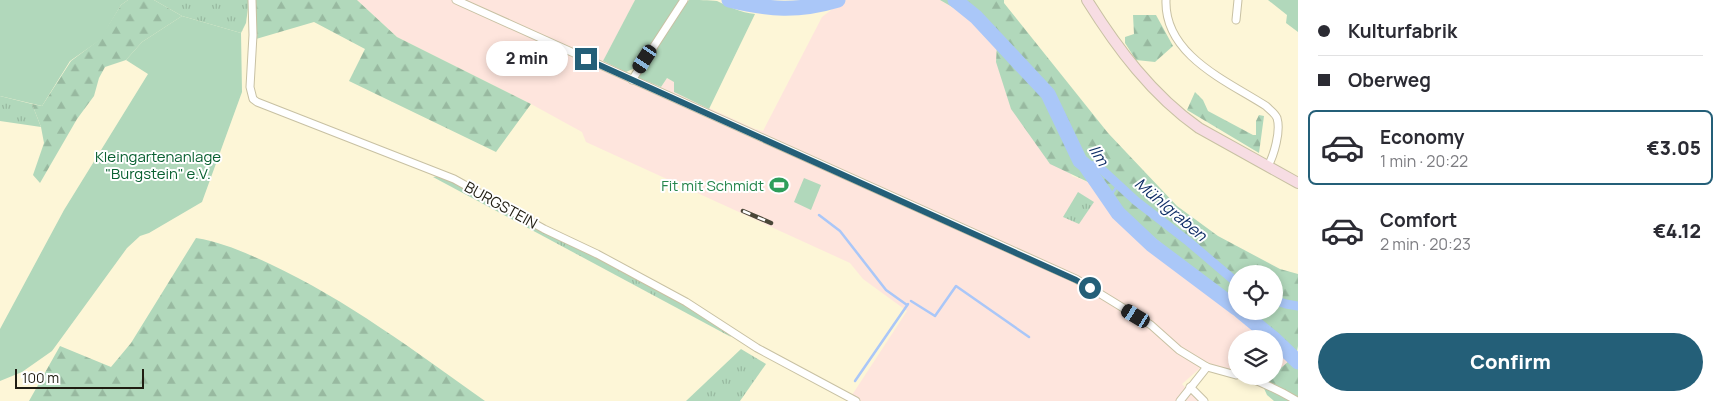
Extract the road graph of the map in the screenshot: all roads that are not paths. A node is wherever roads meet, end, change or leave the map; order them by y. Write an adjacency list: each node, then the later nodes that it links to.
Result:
1 (252, 0): 15 (street, BURGSTEIN)
2 (456, 0): 8 (street)
3 (684, 0): 8 (street)
4 (1087, 0): 9 (main road)
5 (1166, 0): 9 (street)
6 (1238, 0): 7 (street)
7 (1236, 20)
8 (632, 80): 11 (street)
9 (1268, 166): 10 (main road)
10 (1298, 183)
11 (1208, 367): 12 (street); 14 (street)
12 (1228, 373)
13 (1268, 385): 18 (street)
14 (1190, 387): 16 (street); 17 (street)
15 (856, 401)
16 (1180, 401)
17 (1204, 401)
18 (1297, 401)

